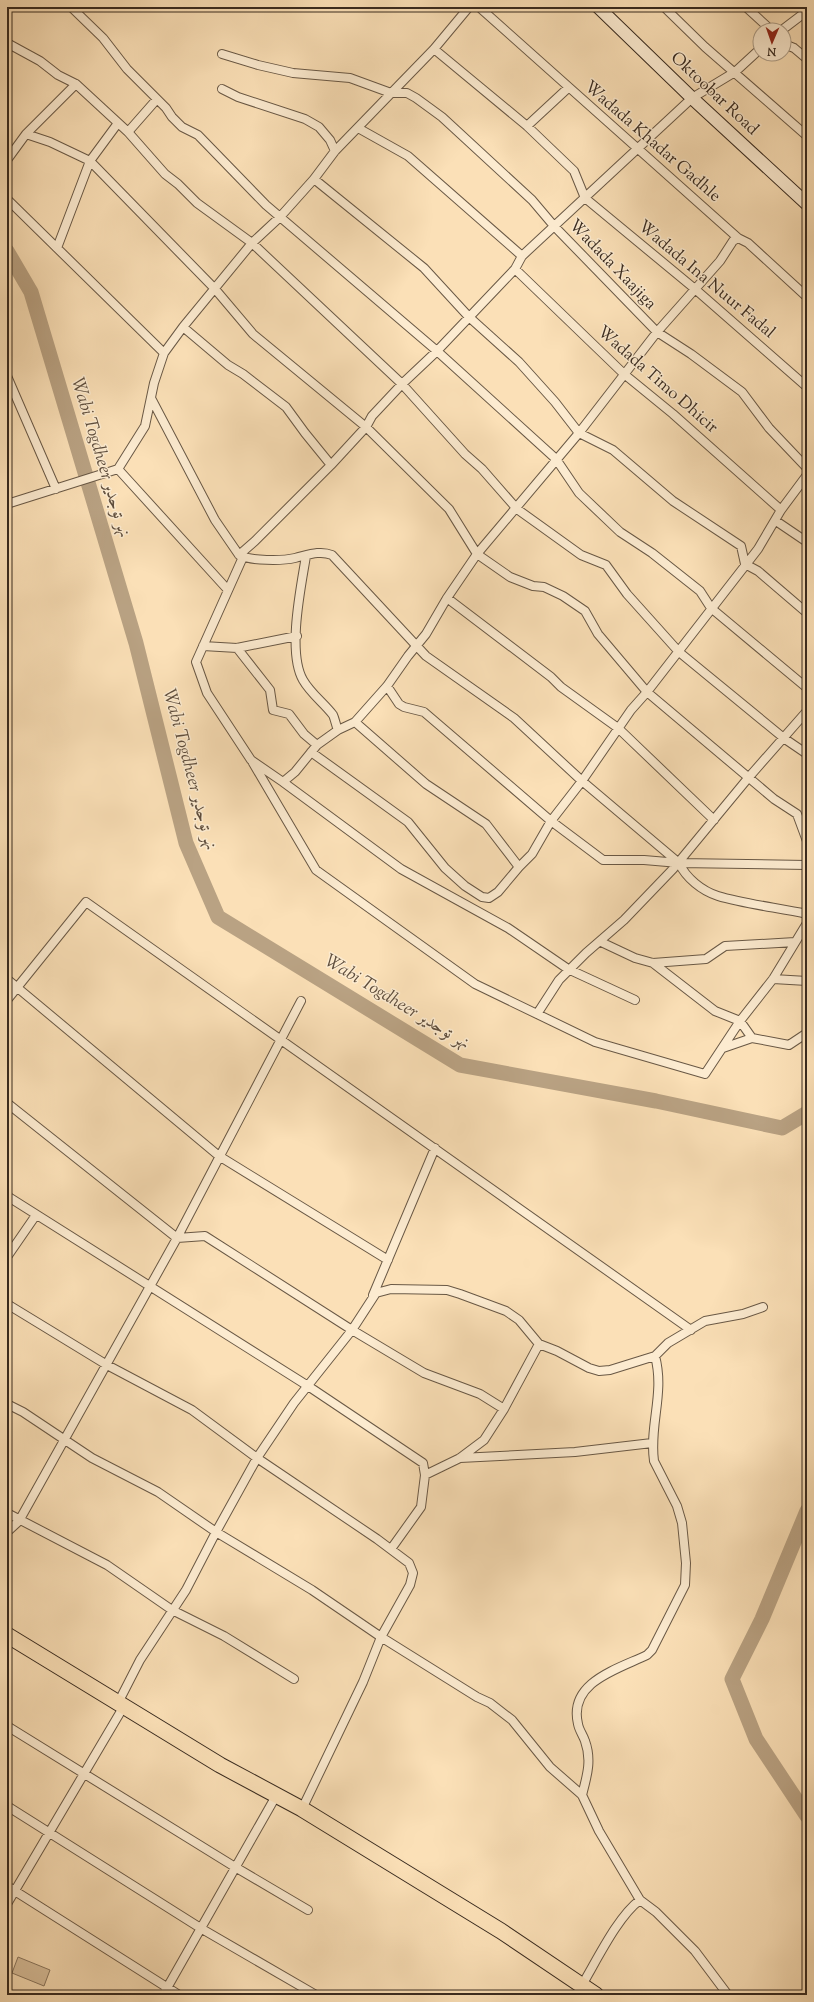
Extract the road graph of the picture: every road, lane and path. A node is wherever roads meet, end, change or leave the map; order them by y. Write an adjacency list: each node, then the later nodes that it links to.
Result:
1 (71, 7): 22 (street)
2 (469, 7): 12 (street)
3 (479, 7): 18 (street, Wadada Khadar Gadhle)
4 (598, 7): 21 (street, Oktoobar Road)
5 (664, 7): 16 (street)
6 (746, 7): 8 (street)
7 (805, 10): 9 (street)
8 (762, 22)
9 (791, 22)
10 (7, 43): 17 (street)
11 (792, 47): 15 (street)
12 (434, 49): 20 (street); 24 (street)
13 (222, 54): 20 (street, Wadada Xaajiga)
14 (752, 57): 16 (street)
15 (807, 59)
16 (735, 72): 21 (street); 28 (street)
17 (76, 84): 23 (street); 27 (street)
18 (568, 88): 24 (street); 29 (street, Wadada Khadar Gadhle)
19 (222, 89): 30 (street)
20 (391, 93): 25 (street); 38 (street, Wadada Xaajiga)
21 (692, 98): 29 (street); 36 (street, Oktoobar Road)
22 (157, 99): 26 (street); 37 (street)
23 (118, 122): 26 (street); 32 (street)
24 (527, 126): 35 (street)
25 (358, 128): 30 (street); 42 (street)
26 (128, 132): 40 (street)
27 (26, 134): 31 (street); 32 (street)
28 (807, 136)
29 (636, 148): 35 (street); 39 (street, Wadada Khadar Gadhle)
30 (336, 151): 33 (street)
31 (7, 160)
32 (90, 162): 41 (street); 45 (street)
33 (314, 179): 37 (street); 47 (street)
34 (7, 198): 41 (street)
35 (584, 198): 38 (street); 44 (street, Wadada Ina Nuur Fadal)
36 (807, 204)
37 (280, 217): 40 (street); 50 (street)
38 (554, 226): 42 (street); 49 (street, Wadada Xaajiga)
39 (738, 238): 44 (street); 46 (street, Wadada Khadar Gadhle)
40 (252, 243): 45 (street); 54 (street)
41 (58, 248): 51 (street)
42 (522, 256): 43 (street)
43 (515, 269): 47 (street); 52 (street, Wadada Timo Dhicir)
44 (695, 289): 49 (street); 55 (street, Wadada Ina Nuur Fadal)
45 (215, 290): 48 (street); 57 (street)
46 (807, 297)
47 (469, 317): 50 (street); 58 (street)
48 (183, 327): 51 (street); 60 (street)
49 (657, 332): 52 (street); 61 (street, Wadada Xaajiga)
50 (437, 351): 54 (street); 59 (street)
51 (164, 353): 56 (street)
52 (624, 374): 58 (street); 67 (street, Wadada Timo Dhicir)
53 (7, 376): 64 (street)
54 (402, 384): 57 (street); 66 (street)
55 (807, 387)
56 (151, 398): 62 (street); 71 (street)
57 (366, 427): 60 (street); 70 (street)
58 (579, 433): 59 (street); 73 (street)
59 (556, 459): 66 (street); 76 (street)
60 (331, 465): 71 (street)
61 (807, 468)
62 (118, 469): 64 (street); 74 (street)
63 (807, 475): 67 (street)
64 (56, 489): 65 (street)
65 (7, 504)
66 (517, 509): 70 (street); 82 (street)
67 (782, 510): 68 (street)
68 (776, 521): 69 (street); 73 (street)
69 (807, 542)
70 (478, 554): 75 (street); 85 (street)
71 (241, 556): 72 (street); 74 (street)
72 (306, 556): 78 (street); 80 (street)
73 (745, 564): 76 (street); 77 (street)
74 (228, 590): 79 (street)
75 (447, 598): 80 (street); 88 (street)
76 (710, 608): 82 (street); 84 (street)
77 (807, 613)
78 (297, 636): 81 (street); 89 (street)
79 (203, 646): 81 (street); 93 (street)
80 (418, 646): 83 (street); 95 (street)
81 (237, 648): 91 (street)
82 (679, 652): 85 (street); 90 (street)
83 (387, 686): 87 (street); 98 (street)
84 (807, 688)
85 (647, 692): 88 (street); 94 (street)
86 (807, 711): 90 (street)
87 (355, 722): 89 (street); 102 (street)
88 (618, 728): 95 (street); 97 (street)
89 (338, 730): 91 (street)
90 (785, 739): 92 (street); 94 (street)
91 (314, 749): 96 (street); 102 (street)
92 (807, 754)
93 (251, 760): 96 (street); 116 (street)
94 (749, 777): 97 (street); 99 (street)
95 (582, 781): 98 (street); 100 (street)
96 (283, 782): 108 (street)
97 (714, 820): 100 (street)
98 (551, 821): 100 (street); 102 (street)
99 (807, 841)
100 (679, 863): 101 (street); 103 (street); 105 (street)
101 (807, 864)
102 (519, 867)
103 (807, 914)
104 (807, 923): 106 (street)
105 (601, 942): 107 (street); 108 (street)
106 (795, 942): 107 (street); 110 (street)
107 (652, 963): 117 (street)
108 (568, 969): 114 (street); 116 (street)
109 (7, 979): 112 (street)
110 (773, 979): 111 (street); 117 (street)
111 (807, 980)
112 (17, 988): 113 (street); 120 (street); 124 (street)
113 (7, 1000)
114 (635, 1000)
115 (301, 1001): 120 (street)
116 (537, 1014): 121 (street)
117 (740, 1021): 119 (street); 121 (street)
118 (807, 1033): 119 (street)
119 (752, 1038): 121 (street)
120 (281, 1040): 123 (street); 124 (street)
121 (722, 1048)
122 (7, 1103): 127 (street)
123 (435, 1148): 129 (street); 135 (street)
124 (219, 1156): 127 (street); 129 (street)
125 (7, 1196): 126 (street)
126 (36, 1215): 128 (street); 130 (street)
127 (176, 1238): 130 (street); 134 (street)
128 (7, 1257)
129 (388, 1260): 131 (street)
130 (150, 1286): 138 (street); 139 (street)
131 (373, 1295): 134 (street); 136 (street)
132 (7, 1304): 138 (street)
133 (763, 1307): 135 (street)
134 (352, 1330): 139 (street); 141 (street)
135 (691, 1330): 137 (street)
136 (539, 1344): 137 (street); 141 (street)
137 (655, 1356): 143 (street)
138 (107, 1365): 142 (street); 144 (street)
139 (308, 1386): 144 (street); 146 (street)
140 (7, 1404): 142 (street)
141 (504, 1409): 145 (street)
142 (64, 1439): 148 (street); 150 (street)
143 (652, 1443): 145 (street); 159 (street)
144 (257, 1458): 150 (street); 151 (street)
145 (460, 1458): 146 (street)
146 (425, 1475): 151 (street)
147 (7, 1513): 148 (street)
148 (19, 1521): 149 (street); 152 (street)
149 (7, 1532)
150 (216, 1532): 152 (street); 154 (street)
151 (391, 1549): 154 (street)
152 (172, 1610): 155 (street); 156 (street)
153 (7, 1634): 156 (highway)
154 (381, 1637): 159 (street); 162 (street)
155 (294, 1679)
156 (121, 1704): 158 (street); 160 (highway)
157 (7, 1726): 158 (street)
158 (84, 1773): 163 (street); 164 (street)
159 (582, 1795): 167 (street)
160 (276, 1796): 162 (highway); 164 (street)
161 (7, 1806): 163 (street)
162 (302, 1809): 171 (highway)
163 (49, 1832): 166 (street); 170 (street)
164 (235, 1867): 169 (street); 170 (street)
165 (7, 1886): 166 (street)
166 (15, 1890): 168 (street); 172 (street)
167 (640, 1900): 171 (street); 176 (street)
168 (7, 1904)
169 (308, 1910)
170 (202, 1929): 172 (street); 174 (street)
171 (582, 1985): 175 (highway)
172 (165, 1992): 173 (street)
173 (179, 1995)
174 (316, 1995)
175 (596, 1995)
176 (728, 1995)

